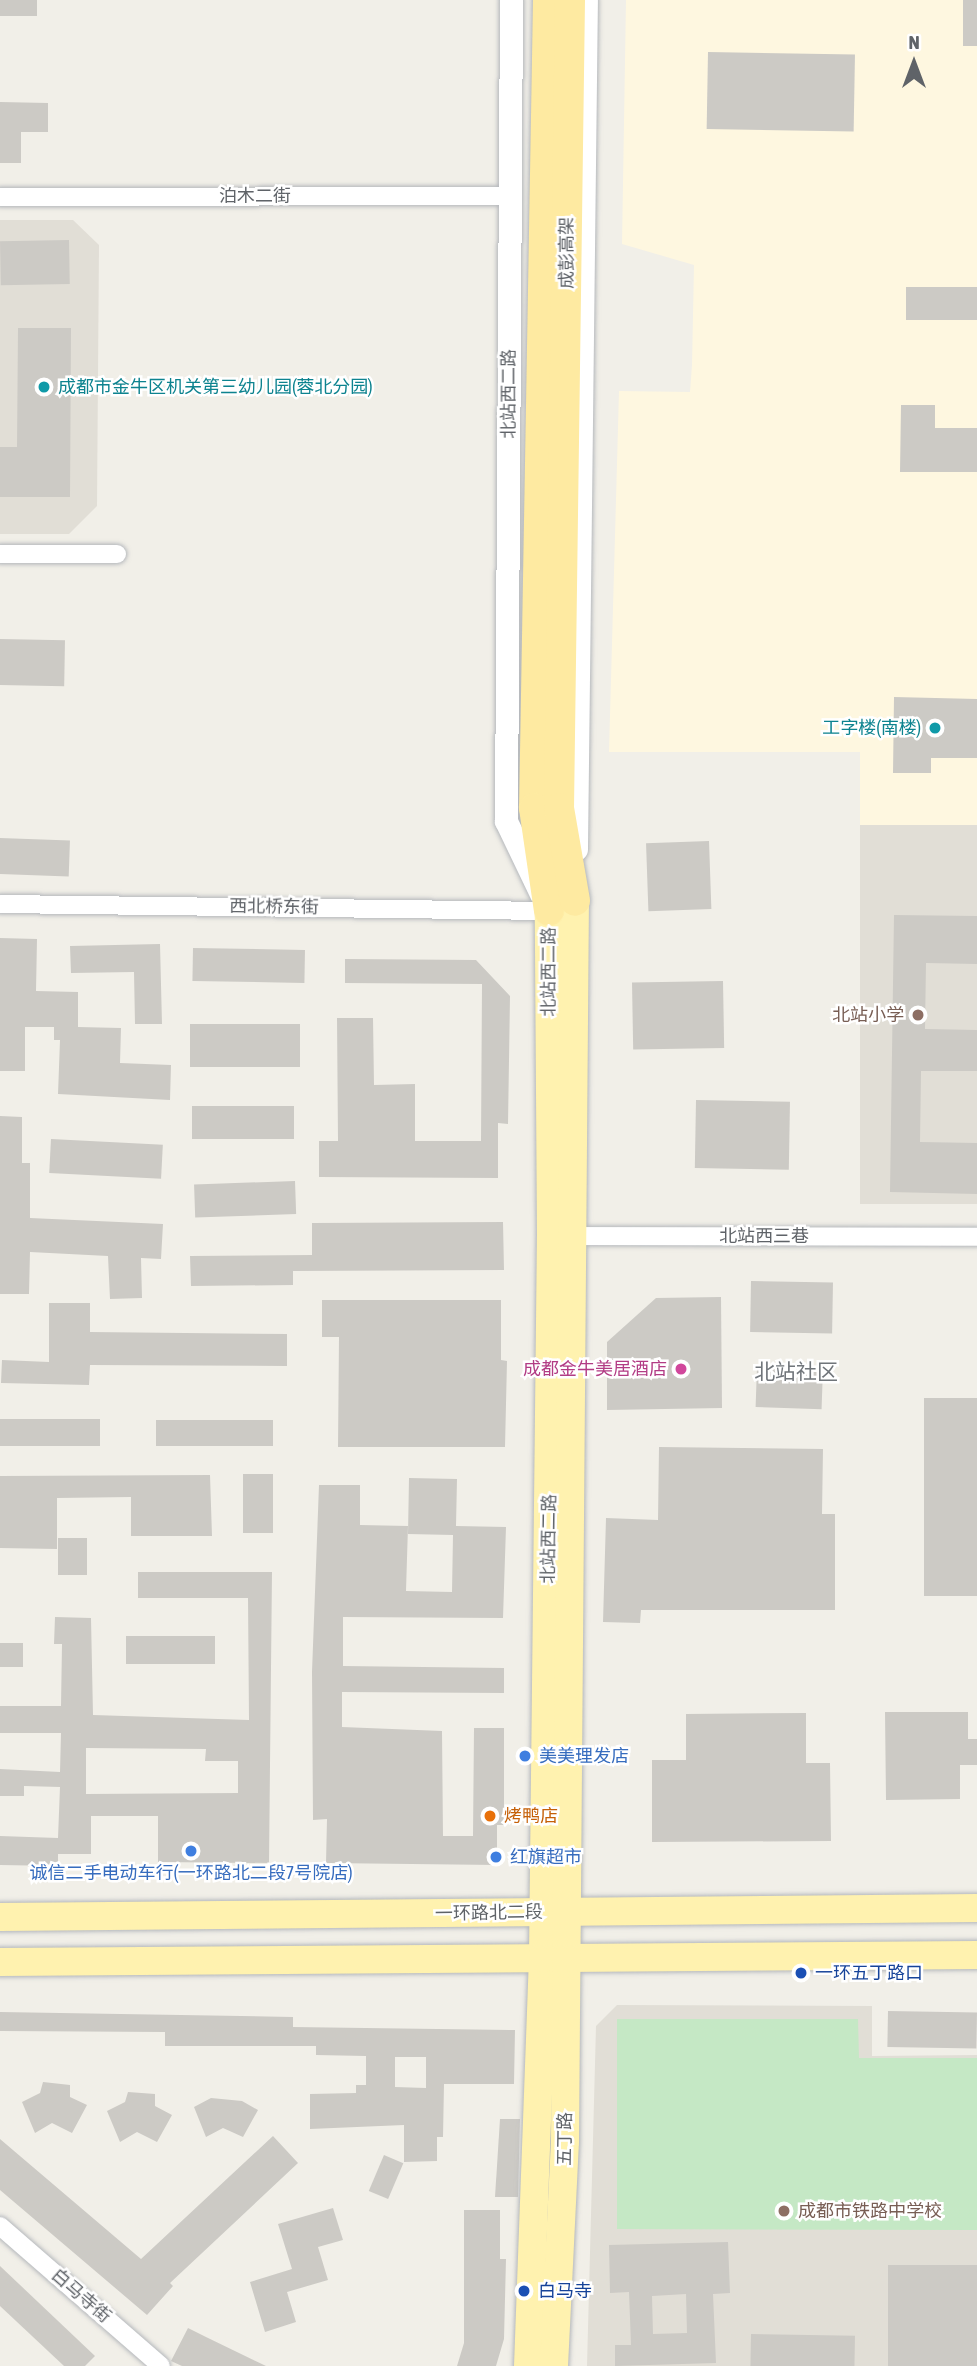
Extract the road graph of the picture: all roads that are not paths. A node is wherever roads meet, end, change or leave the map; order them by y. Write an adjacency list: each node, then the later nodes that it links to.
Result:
1 (511, 0): 5 (street, 北站西二路)
2 (548, 0): 7 (highway, 成彭高架)
3 (570, 0): 7 (highway, 成彭高架)
4 (586, 0): 11 (street, 北站西二路)
5 (510, 196): 6 (street, 泊木二街); 11 (street, 北站西二路)
6 (0, 197)
7 (550, 505): 11 (highway)
8 (0, 554): 9 (street)
9 (117, 554)
10 (0, 904): 11 (street, 西北桥东街)
11 (562, 906): 12 (main road, 北站西二路)
12 (563, 1236): 13 (street, 北站西三巷); 15 (main road, 北站西二路)
13 (977, 1237)
14 (977, 1908): 15 (main road, 一环路北二段)
15 (555, 1912): 16 (main road, 一环路北二段); 18 (main road, 五丁路)
16 (0, 1917)
17 (977, 1955): 18 (main road)
18 (554, 1957): 19 (main road); 22 (main road, 五丁路); 23 (main road, 五丁路)
19 (0, 1962)
20 (0, 2226): 21 (street, 白马寺街)
21 (148, 2362)
22 (528, 2366)
23 (554, 2366)

